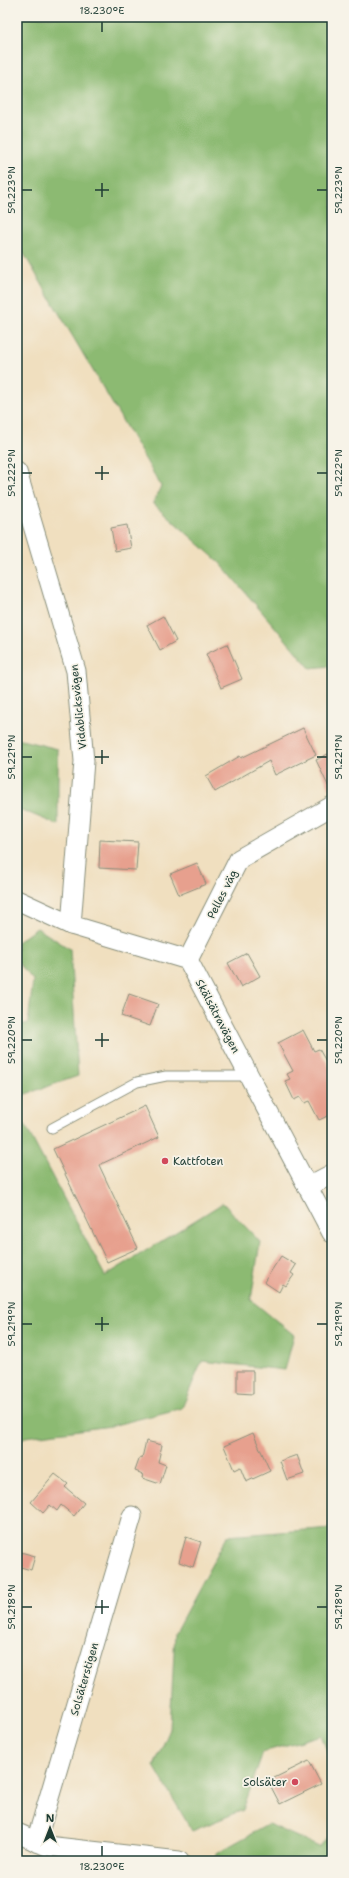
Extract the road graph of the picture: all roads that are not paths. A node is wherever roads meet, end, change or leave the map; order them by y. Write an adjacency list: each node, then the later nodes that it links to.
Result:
1 (17, 472): 4 (street, Vidablicksvägen)
2 (332, 806): 5 (street, Pelles väg)
3 (17, 900): 4 (street)
4 (71, 925): 5 (street)
5 (188, 960): 6 (street, Skälsätravägen)
6 (249, 1076): 7 (lane); 9 (street, Skälsätravägen)
7 (52, 1128)
8 (332, 1174): 9 (street)
9 (307, 1187): 10 (street, Skälsätravägen)
10 (332, 1233)
11 (132, 1516): 13 (street, Solsäterstigen)
12 (17, 1833): 13 (street)
13 (36, 1842): 14 (street)
14 (179, 1861)

